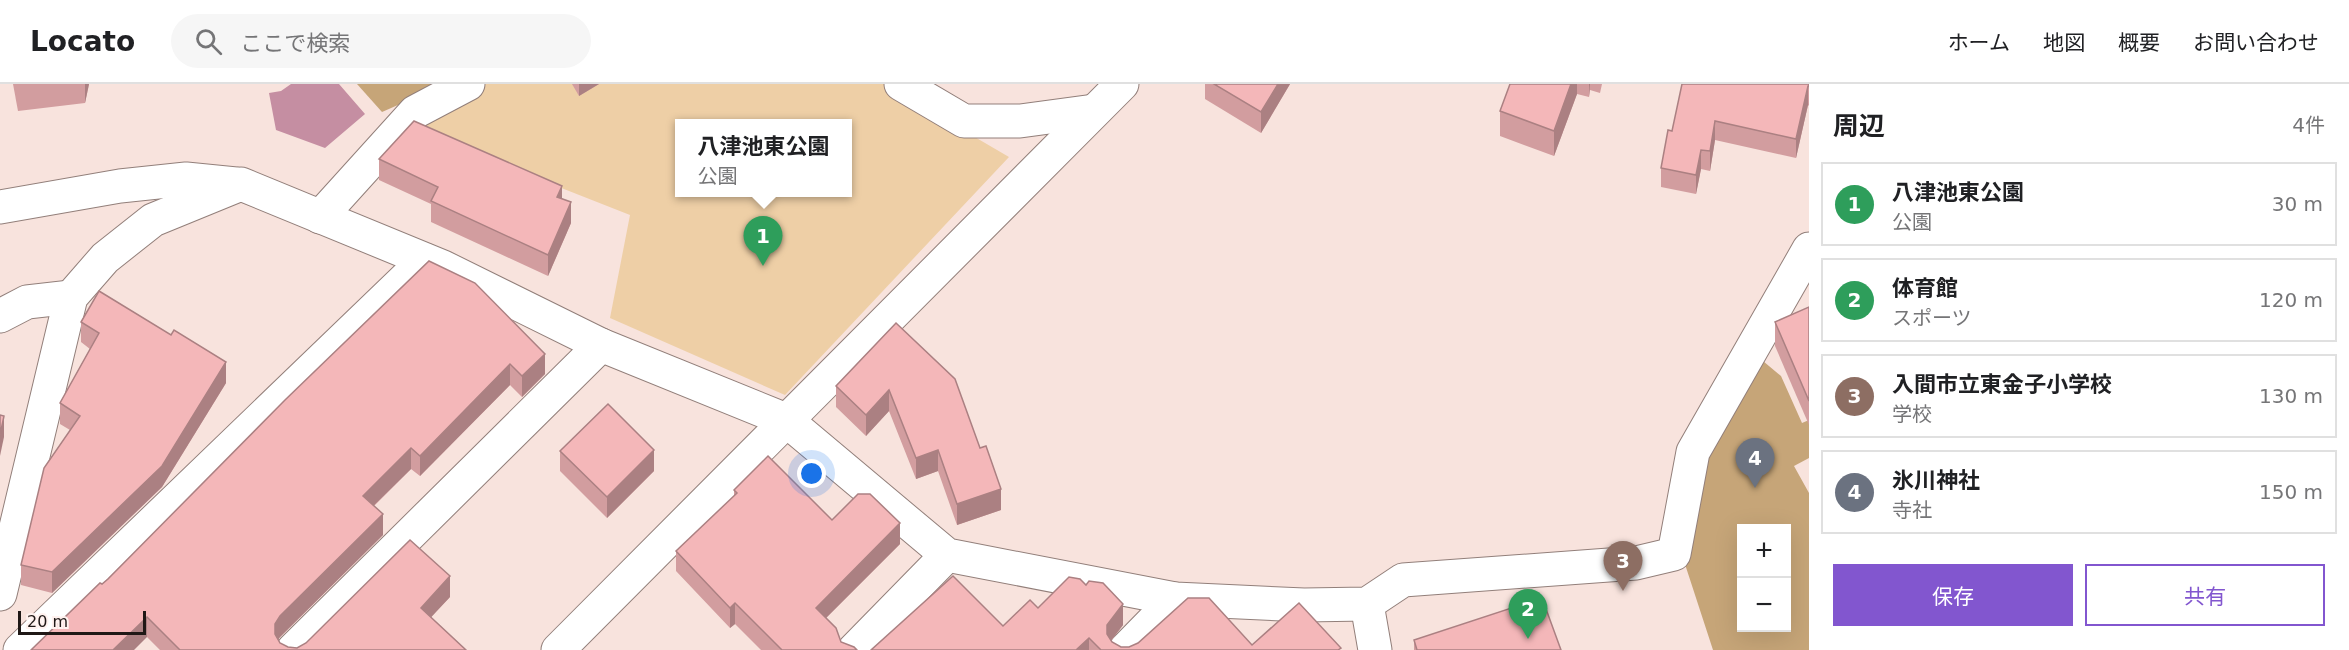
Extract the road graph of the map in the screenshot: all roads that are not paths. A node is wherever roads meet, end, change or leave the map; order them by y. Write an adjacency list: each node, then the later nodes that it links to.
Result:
1 (468, 84): 7 (street)
2 (901, 84): 4 (street)
3 (1122, 84): 4 (street)
4 (1095, 111): 13 (street)
5 (241, 184): 6 (street); 7 (street); 10 (street)
6 (0, 207)
7 (320, 217): 9 (street)
8 (1809, 249): 17 (street)
9 (425, 260): 12 (street); 18 (street)
10 (71, 297): 11 (street); 15 (street)
11 (0, 316)
12 (601, 345): 13 (street); 19 (street)
13 (786, 420): 14 (street); 20 (street)
14 (946, 555): 16 (street); 21 (street)
15 (0, 594)
16 (1175, 599): 17 (street); 22 (street)
17 (1367, 604): 23 (street)
18 (20, 650)
19 (293, 650)
20 (558, 650)
21 (854, 650)
22 (1125, 650)
23 (1375, 650)

